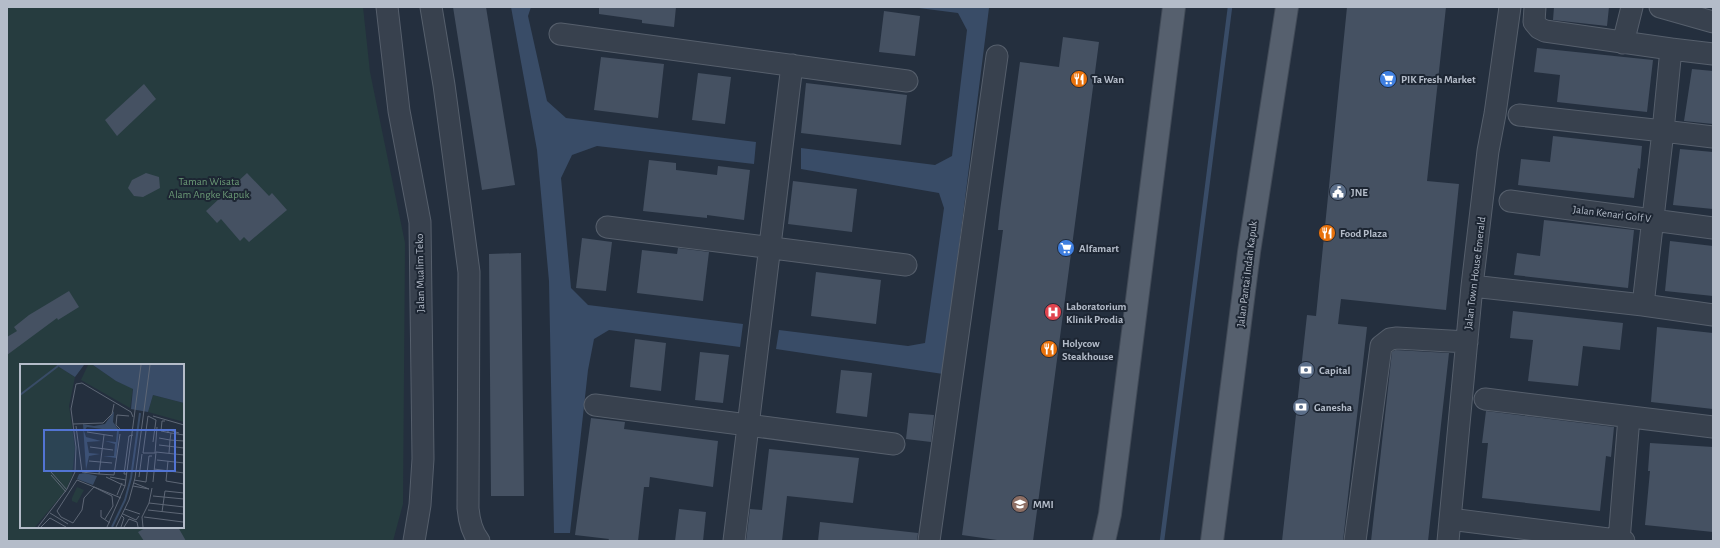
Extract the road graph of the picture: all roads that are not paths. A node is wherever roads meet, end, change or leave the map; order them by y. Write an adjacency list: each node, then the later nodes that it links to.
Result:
1 (387, 7): 37 (street, Jalan Mualim Teko)
2 (431, 7): 38 (street)
3 (1174, 7): 41 (main road)
4 (1287, 7): 42 (main road, Jalan Pantai Indah Kapuk)
5 (1510, 7): 26 (street, Jalan Town House Emerald)
6 (1535, 7): 11 (street)
7 (1632, 7): 11 (street)
8 (1660, 7): 9 (street)
9 (1713, 22)
10 (560, 34): 15 (street)
11 (1623, 43): 12 (street)
12 (1671, 49): 13 (street); 18 (street)
13 (1713, 54)
14 (997, 56): 40 (street)
15 (792, 65): 16 (street); 24 (street)
16 (907, 81)
17 (1519, 115): 18 (street)
18 (1663, 131): 19 (street); 21 (street)
19 (1713, 137)
20 (1510, 201): 21 (street, Jalan Kenari Golf V)
21 (1654, 220): 23 (street, Jalan Kenari Golf V); 27 (street)
22 (607, 227): 24 (street)
23 (1713, 228)
24 (770, 248): 25 (street); 33 (street)
25 (906, 266)
26 (1472, 286): 27 (street); 29 (street, Jalan Town House Emerald)
27 (1643, 305): 28 (street)
28 (1713, 315)
29 (1467, 342): 36 (street, Jalan Town House Emerald); 43 (street)
30 (1485, 399): 32 (street)
31 (595, 405): 33 (street)
32 (1629, 417): 34 (street); 45 (street)
33 (748, 426): 35 (street); 39 (street)
34 (1713, 427)
35 (894, 444)
36 (1450, 519): 44 (street, Jalan Town House Emerald); 45 (street)
37 (414, 541)
38 (479, 541)
39 (734, 541)
40 (929, 541)
41 (1104, 541)
42 (1212, 541)
43 (1355, 541)
44 (1448, 541)
45 (1619, 541): 46 (street)
46 (1624, 541)

